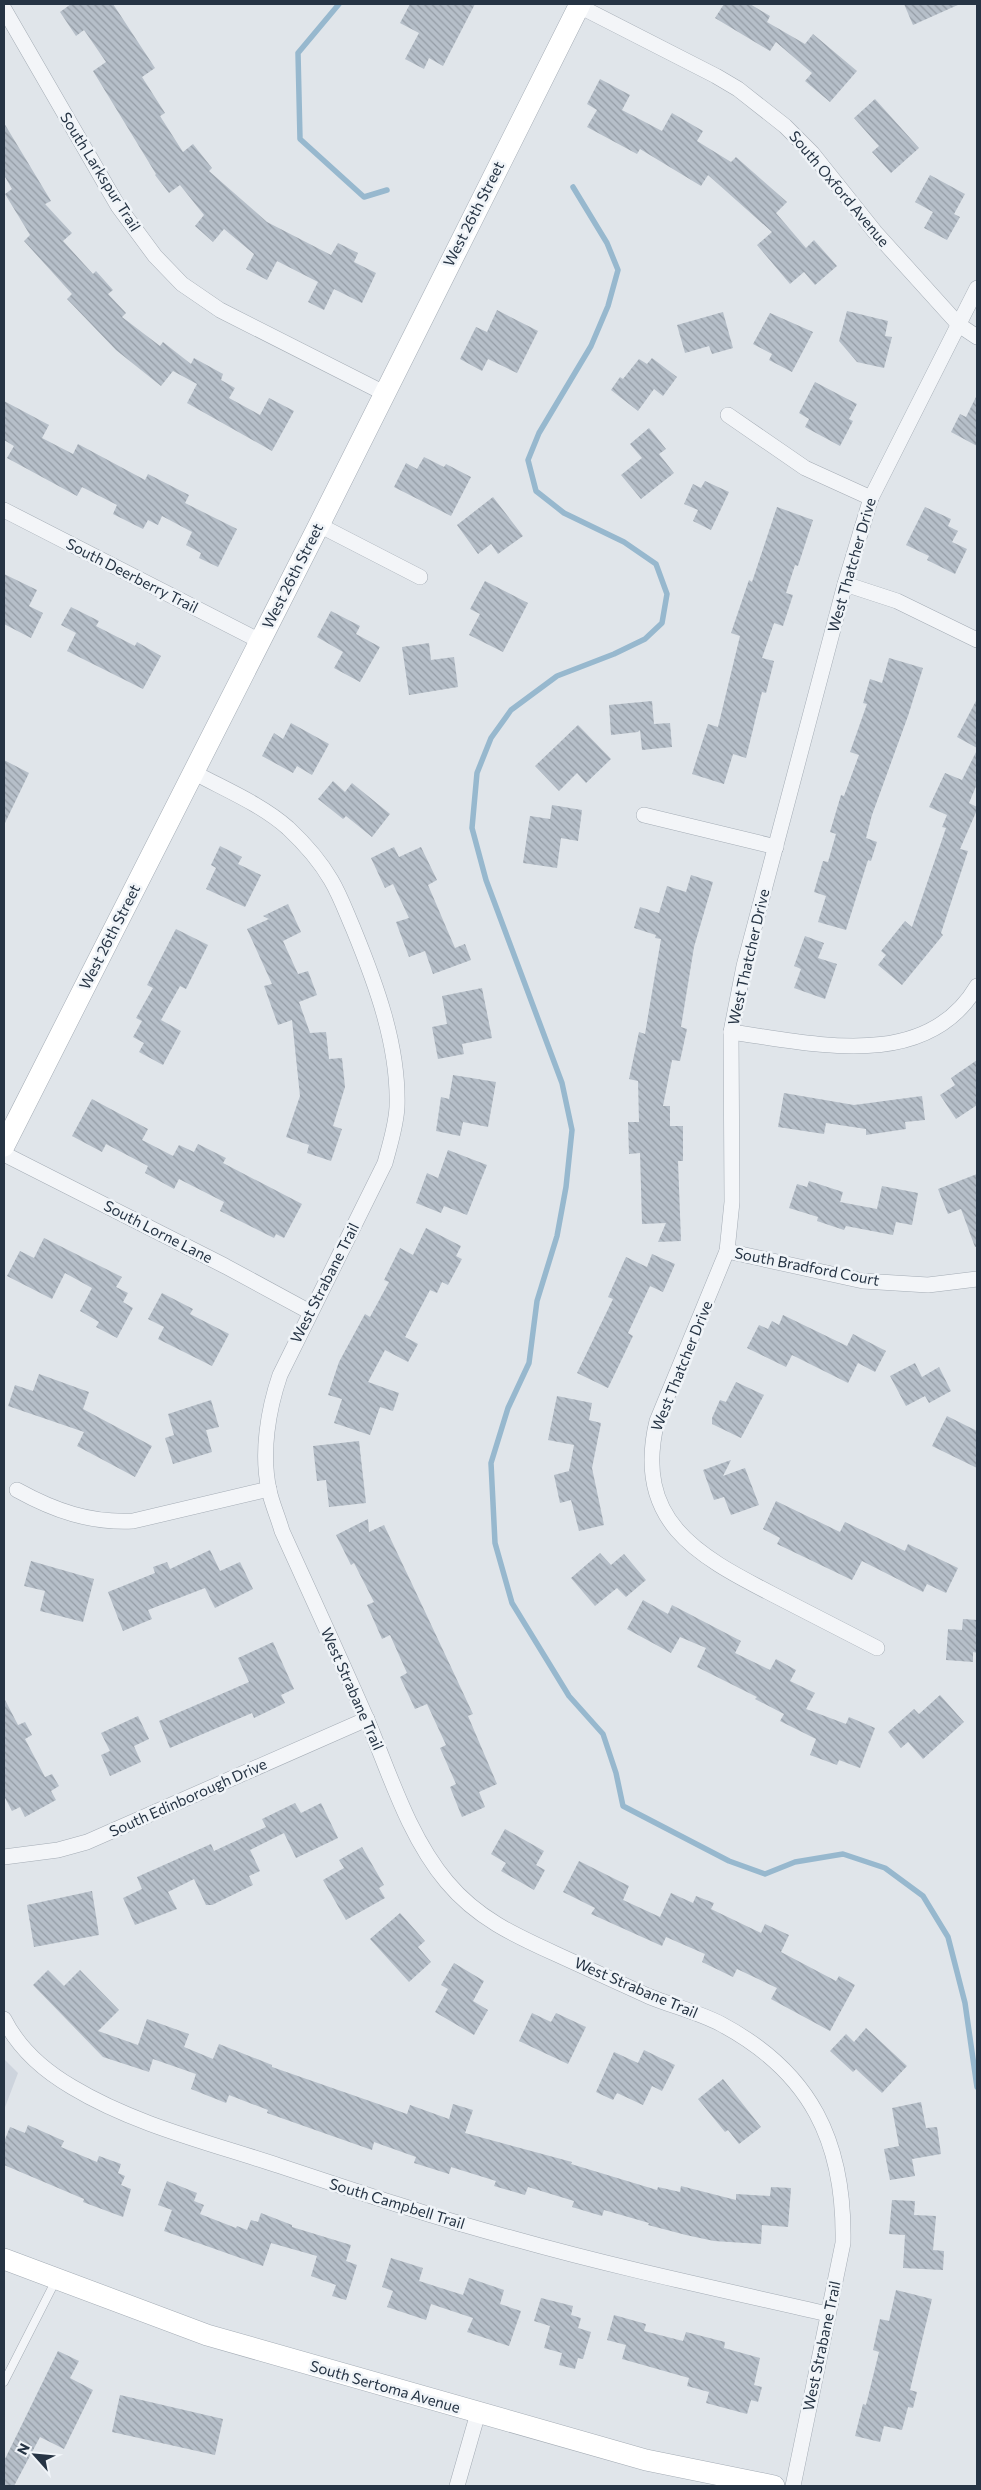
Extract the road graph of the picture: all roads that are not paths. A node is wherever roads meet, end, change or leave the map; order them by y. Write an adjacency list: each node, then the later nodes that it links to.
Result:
1 (579, 5): 4 (street, South Oxford Avenue); 6 (main road, West 26th Street)
2 (4, 9): 6 (street, South Larkspur Trail)
3 (977, 288): 4 (street, West Thatcher Drive)
4 (959, 325): 5 (street, South Oxford Avenue); 8 (street, West Thatcher Drive)
5 (977, 337)
6 (384, 393): 10 (main road, West 26th Street)
7 (728, 415): 8 (street)
8 (871, 498): 12 (street, West Thatcher Drive)
9 (4, 510): 14 (street, South Deerberry Trail)
10 (319, 525): 11 (street); 14 (main road, West 26th Street)
11 (420, 577)
12 (845, 584): 13 (street); 17 (street, West Thatcher Drive)
13 (977, 640)
14 (260, 641): 15 (main road, West 26th Street)
15 (193, 772): 20 (main road, West 26th Street); 24 (street, West Strabane Trail)
16 (644, 815): 17 (street)
17 (776, 847): 19 (street, West Thatcher Drive)
18 (977, 986): 19 (street)
19 (731, 1032): 22 (street, West Thatcher Drive)
20 (4, 1146)
21 (4, 1154): 24 (street, South Lorne Lane)
22 (727, 1251): 23 (street, South Bradford Court); 27 (street, West Thatcher Drive)
23 (977, 1279)
24 (310, 1312): 25 (street, West Strabane Trail)
25 (269, 1489): 26 (street); 28 (street, West Strabane Trail)
26 (17, 1490)
27 (877, 1648)
28 (366, 1720): 29 (street, South Edinborough Drive); 33 (street, West Strabane Trail)
29 (4, 1857)
30 (4, 2019): 33 (street, South Campbell Trail)
31 (4, 2259): 32 (main road, South Sertoma Avenue)
32 (56, 2280): 34 (lane); 35 (main road, South Sertoma Avenue)
33 (828, 2314): 38 (street, West Strabane Trail)
34 (4, 2382)
35 (478, 2414): 36 (street); 37 (main road, South Sertoma Avenue)
36 (458, 2486)
37 (774, 2486)
38 (793, 2486)

